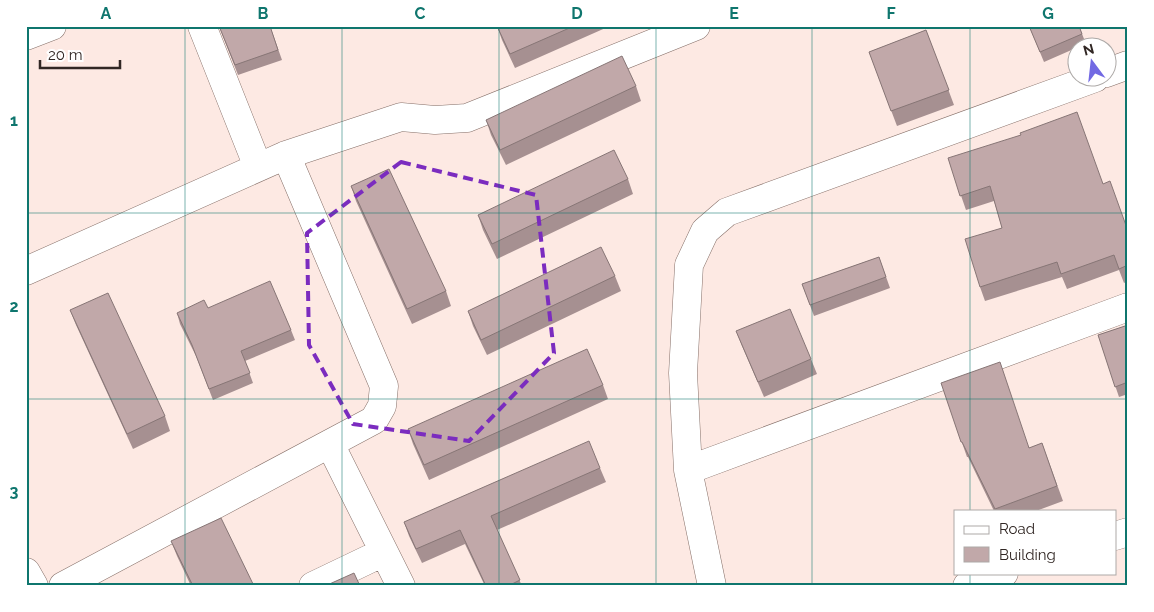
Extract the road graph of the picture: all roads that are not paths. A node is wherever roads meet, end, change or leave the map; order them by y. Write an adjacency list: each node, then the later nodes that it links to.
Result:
1 (52, 26): 4 (street)
2 (202, 26): 9 (street)
3 (696, 26): 8 (street)
4 (26, 36)
5 (1128, 66): 6 (street)
6 (1116, 70)
7 (1068, 88): 13 (street)
8 (286, 155): 9 (street); 12 (street)
9 (258, 167): 10 (street)
10 (26, 271)
11 (1128, 308): 13 (street)
12 (330, 444): 16 (street); 20 (street)
13 (688, 470): 23 (street)
14 (1128, 532): 15 (street)
15 (1116, 536)
16 (384, 552): 21 (street); 22 (street)
17 (26, 572): 19 (street)
18 (1001, 574): 24 (street)
19 (34, 586)
20 (63, 586)
21 (313, 586)
22 (401, 586)
23 (712, 586)
24 (967, 586)

